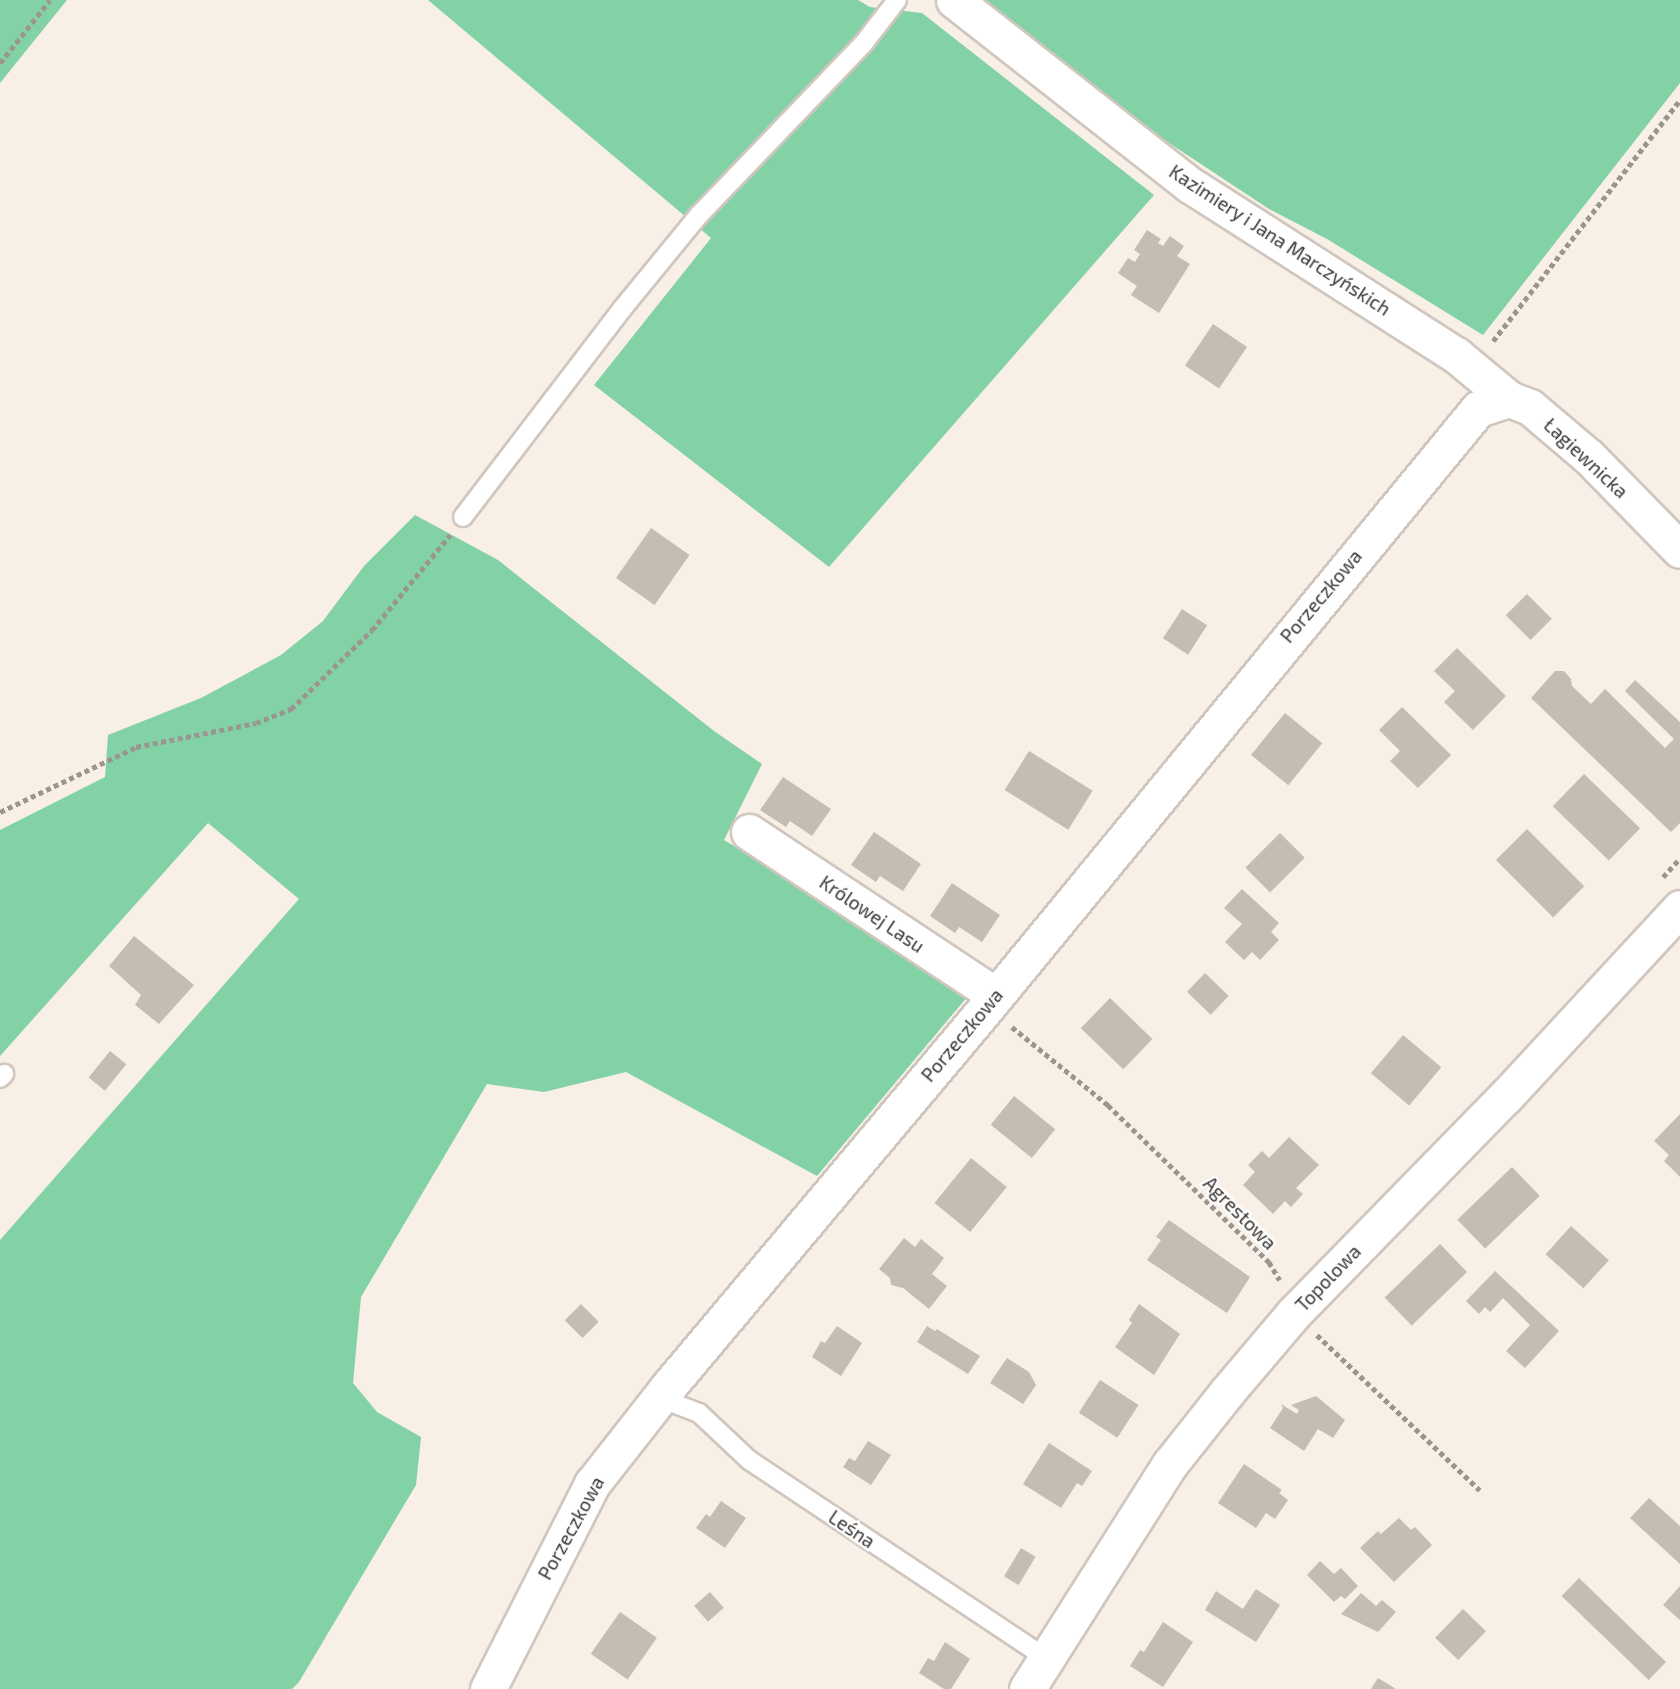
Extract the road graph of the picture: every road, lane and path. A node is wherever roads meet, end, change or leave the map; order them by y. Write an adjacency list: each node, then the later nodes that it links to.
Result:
1 (50, 0): 4 (path)
2 (897, 0): 7 (lane)
3 (954, 0): 6 (street, Kazimiery i Jana Marczyńskich)
4 (0, 62)
5 (1680, 100): 6 (path)
6 (1490, 394): 8 (street, Łagiewnicka); 12 (street, Porzeczkowa)
7 (463, 517): 9 (path)
8 (1680, 550)
9 (0, 811)
10 (749, 832): 12 (street, Królowej Lasu)
11 (1680, 908): 13 (street, Topolowa)
12 (991, 1002): 13 (path, Agrestowa); 14 (street, Porzeczkowa)
13 (1294, 1313): 15 (path, Agrestowa); 16 (street, Topolowa)
14 (660, 1398): 16 (lane, Leśna); 17 (street, Porzeczkowa)
15 (1479, 1490)
16 (1047, 1659): 18 (street, Topolowa)
17 (488, 1689)
18 (1027, 1689)

